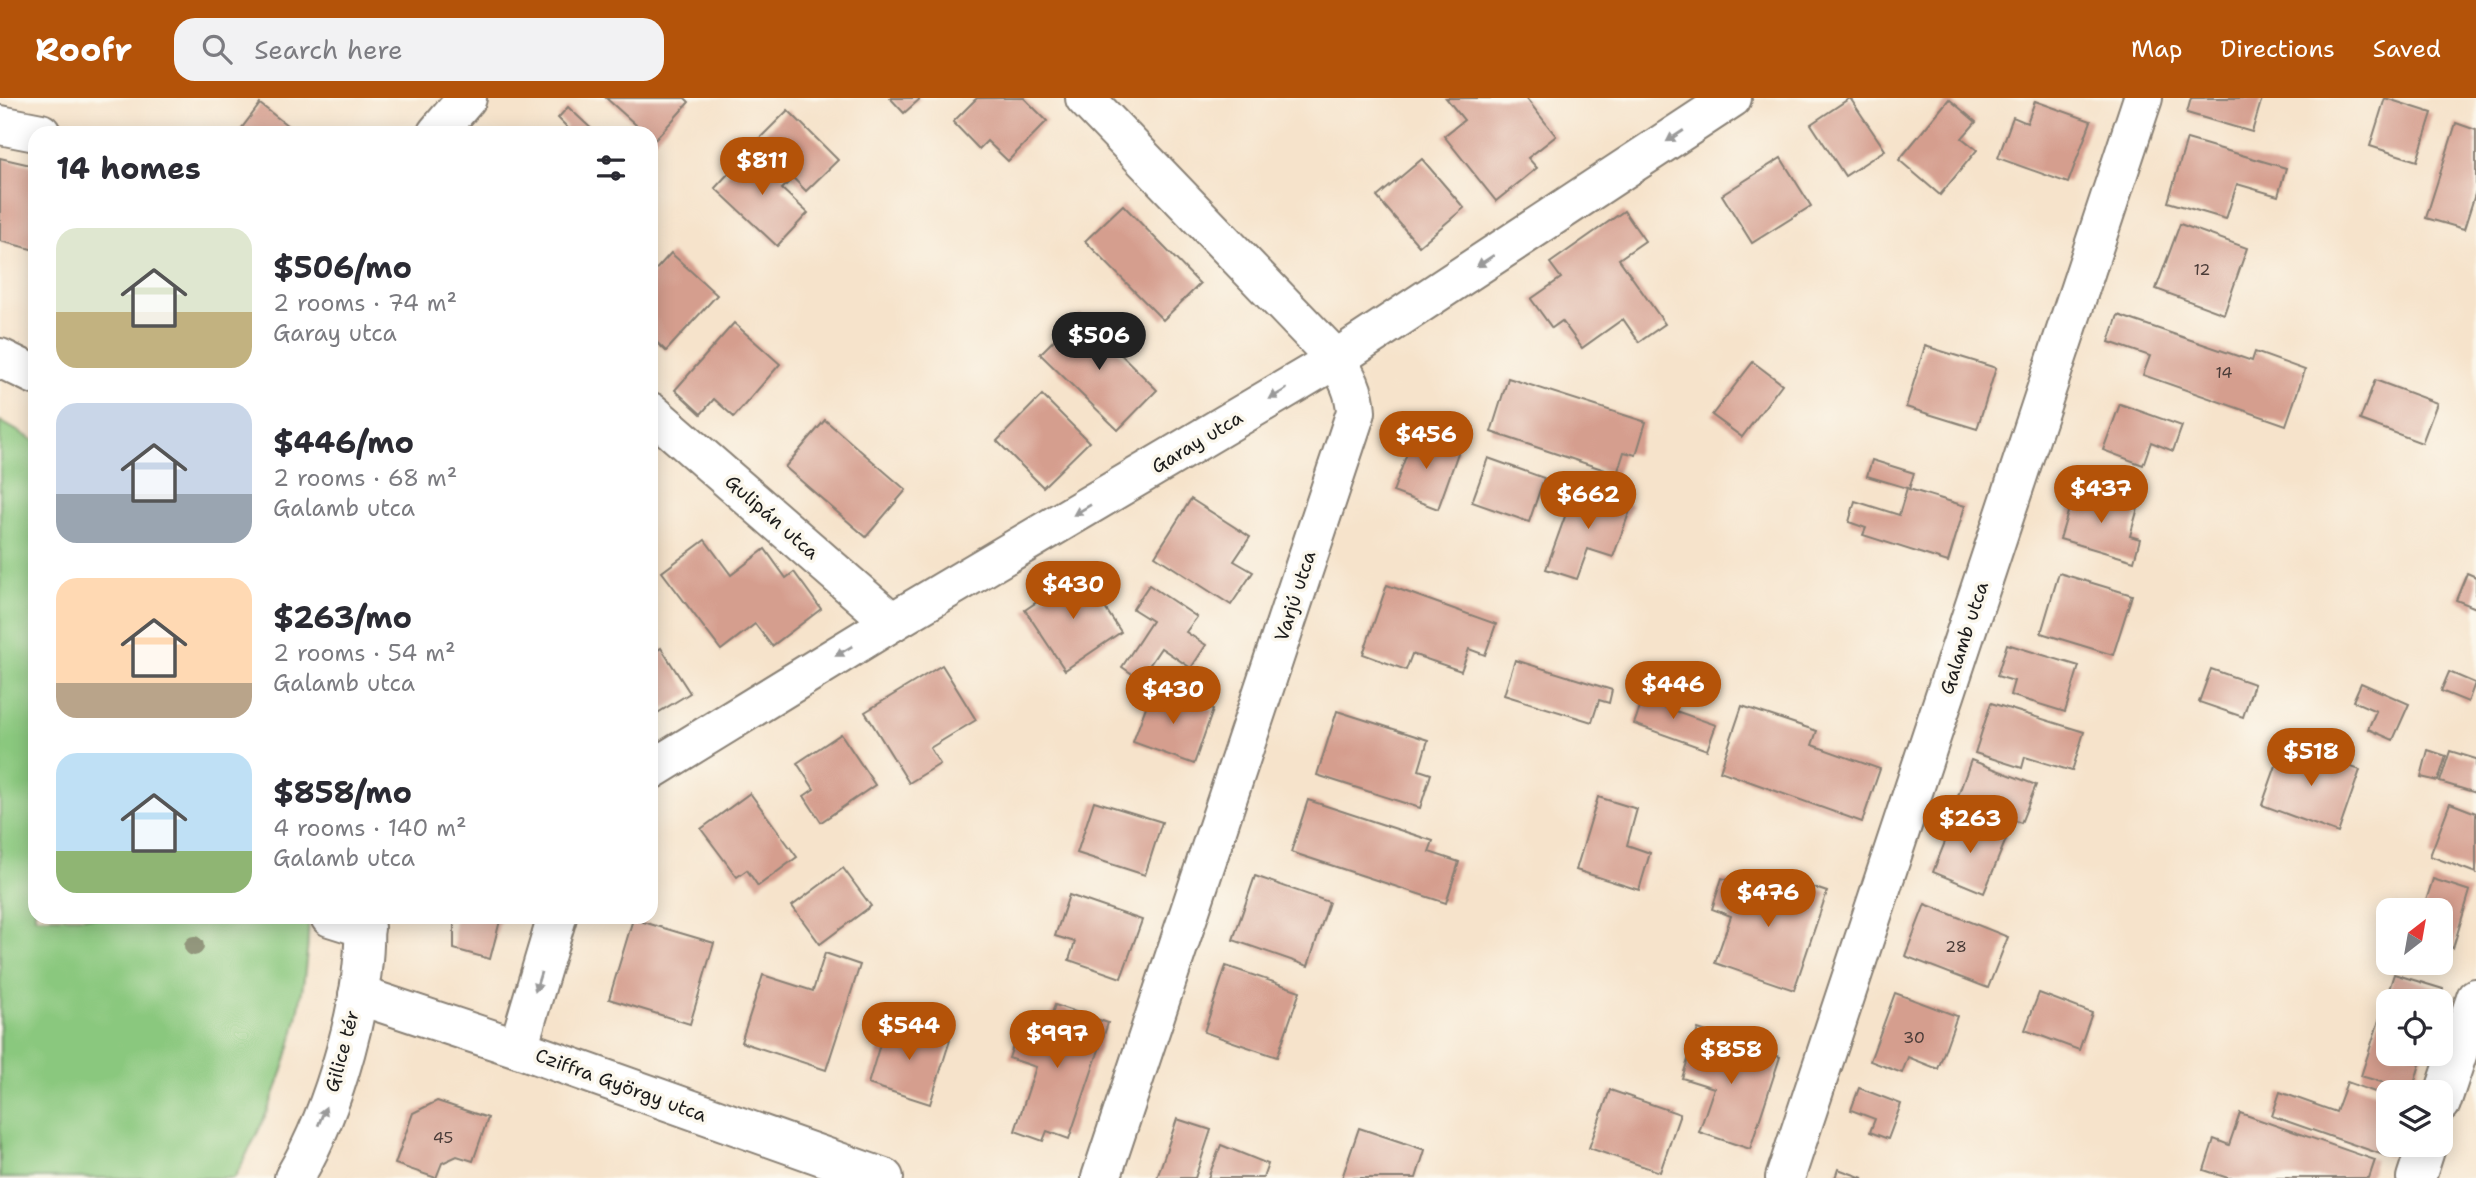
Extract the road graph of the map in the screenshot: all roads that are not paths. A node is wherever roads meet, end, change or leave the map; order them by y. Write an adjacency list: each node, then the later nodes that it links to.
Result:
1 (467, 98): 6 (street)
2 (1086, 98): 8 (street, Varjú utca)
3 (1732, 98): 8 (street, Garay utca, one-way to 8)
4 (2143, 98): 23 (street, Galamb utca)
5 (0, 125): 7 (street)
6 (443, 126)
7 (28, 130)
8 (1336, 359): 10 (street, Garay utca, one-way to 10); 22 (street, Varjú utca)
9 (658, 418): 10 (street, Gulipán utca)
10 (892, 622): 11 (street, Garay utca, one-way to 11)
11 (658, 766)
12 (353, 924): 14 (street, Gilice tér)
13 (556, 924): 16 (street, one-way to 16)
14 (358, 995): 16 (street, Cziffra György utca); 20 (street, Gilice tér, one-way to 14)
15 (2476, 998): 17 (street)
16 (518, 1048): 19 (street, Cziffra György utca)
17 (2449, 1080)
18 (2423, 1157): 24 (street)
19 (834, 1170): 21 (street, Cziffra György utca)
20 (294, 1178)
21 (884, 1178)
22 (1101, 1178)
23 (1785, 1178)
24 (2416, 1178)

